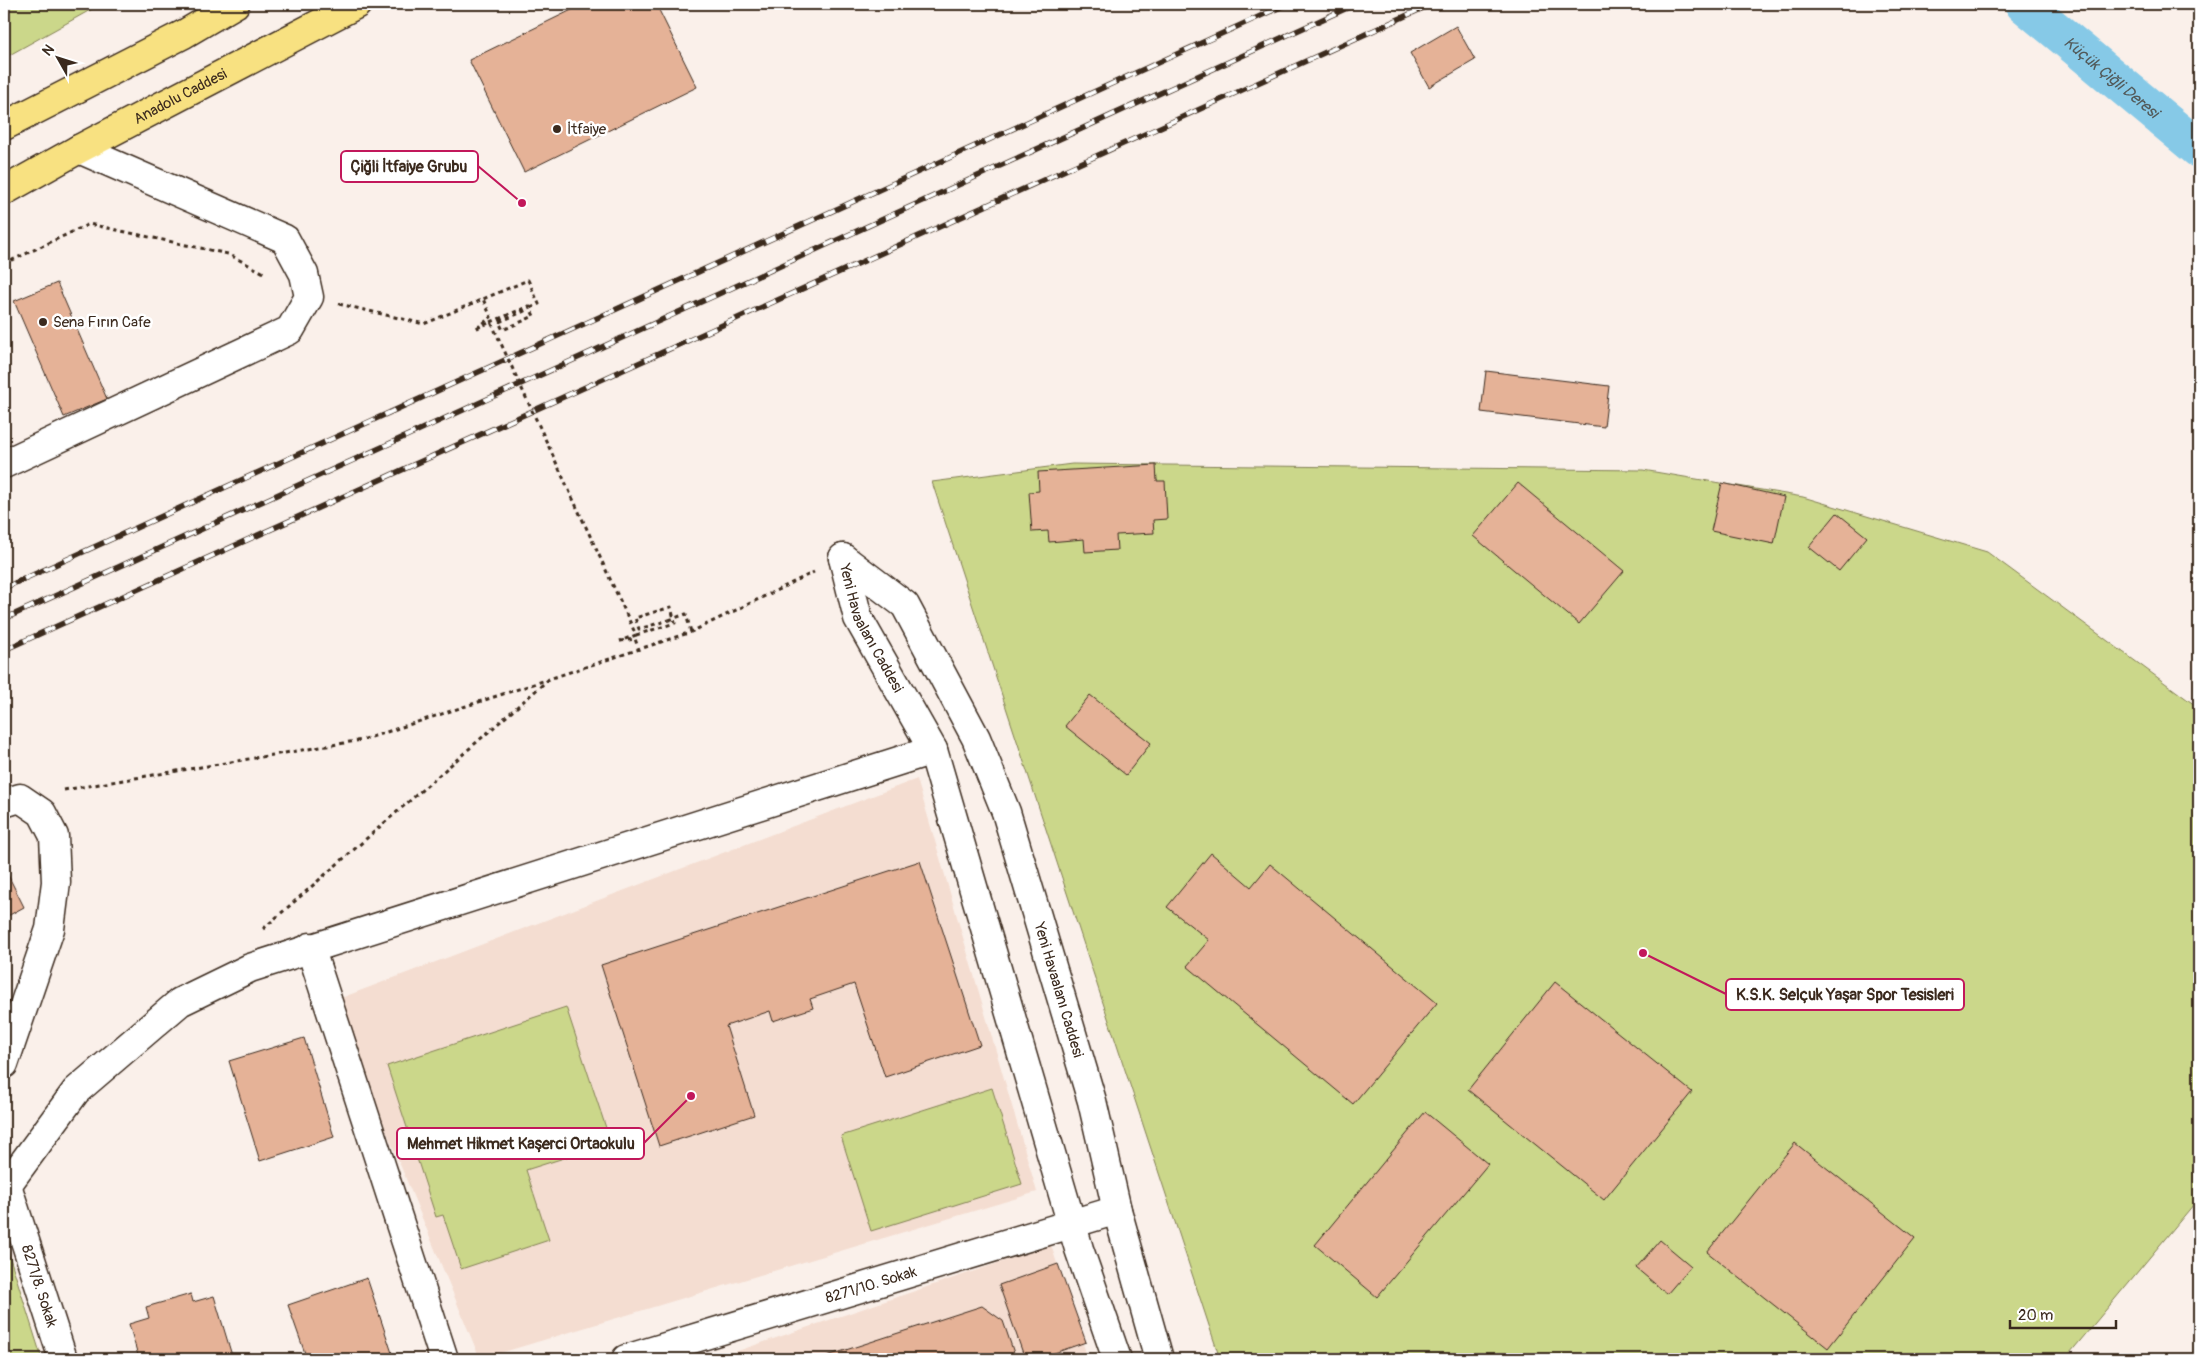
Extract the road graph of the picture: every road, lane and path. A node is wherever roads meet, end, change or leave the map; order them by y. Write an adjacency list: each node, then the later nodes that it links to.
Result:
1 (220, 4): 4 (highway)
2 (235, 4): 4 (highway)
3 (357, 4): 6 (highway, Anadolu Caddesi)
4 (184, 34): 5 (highway)
5 (4, 126)
6 (79, 149): 7 (highway, Anadolu Caddesi); 11 (street)
7 (4, 191)
8 (483, 299): 10 (path, bridge)
9 (527, 310): 10 (path, bridge)
10 (492, 322): 14 (path, bridge)
11 (4, 464)
12 (843, 558): 13 (path); 17 (street, Yeni Havaalanı Caddesi); 23 (street, Yeni Havaalanı Caddesi)
13 (691, 632): 14 (path, bridge); 15 (path)
14 (636, 635): 15 (path, bridge)
15 (639, 650): 16 (path)
16 (550, 679): 18 (path); 19 (path)
17 (933, 750): 20 (street); 24 (street, Yeni Havaalanı Caddesi)
18 (12, 801): 21 (street)
19 (261, 931)
20 (310, 947): 22 (street); 26 (street)
21 (4, 1064)
22 (5, 1185): 25 (street, 8271/8. Sokak)
23 (1117, 1210): 24 (street, 8271/10. Sokak); 29 (street, Yeni Havaalanı Caddesi)
24 (1072, 1224): 27 (street, 8271/10. Sokak); 28 (street, Yeni Havaalanı Caddesi)
25 (63, 1359)
26 (444, 1359)
27 (626, 1359)
28 (1117, 1359)
29 (1159, 1359)

